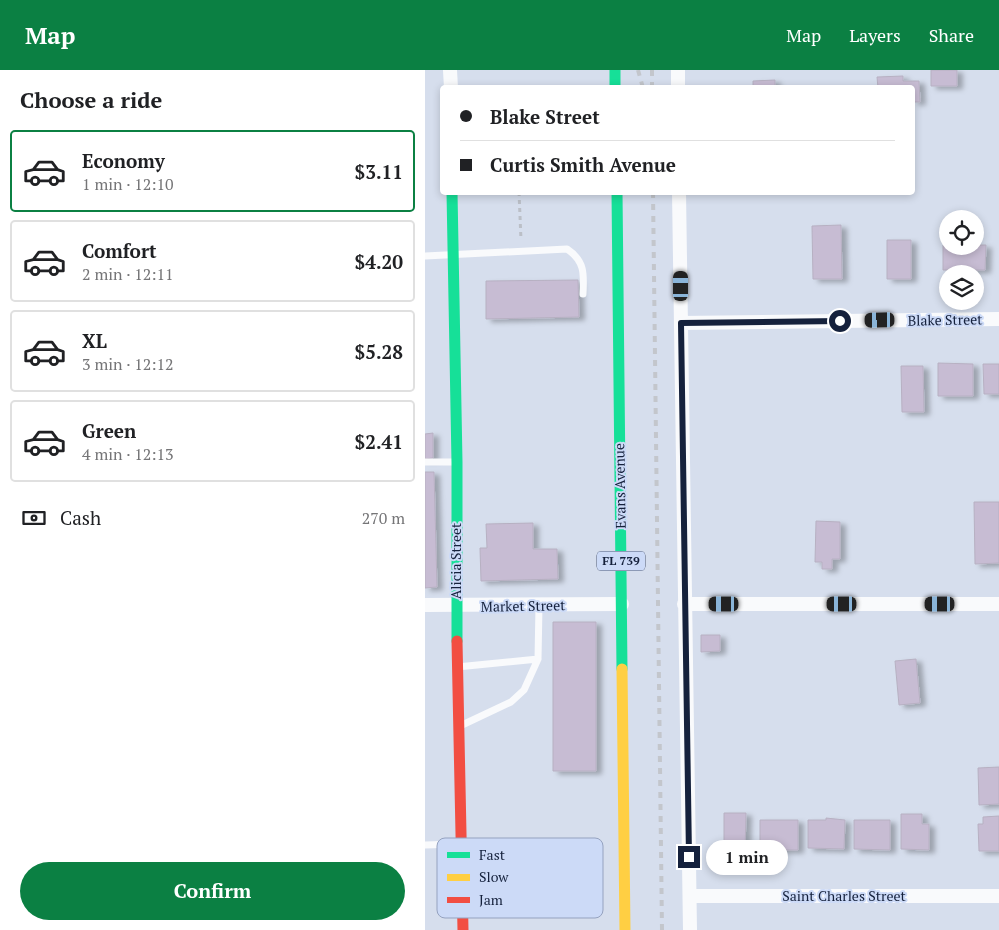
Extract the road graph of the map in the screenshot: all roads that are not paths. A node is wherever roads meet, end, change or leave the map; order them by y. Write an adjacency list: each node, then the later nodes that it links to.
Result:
1 (450, 70): 4 (street)
2 (615, 70): 5 (main road)
3 (678, 70): 6 (street)
4 (451, 85)
5 (615, 85)
6 (678, 85)
7 (452, 195): 11 (main road, Alicia Street)
8 (617, 195): 17 (main road, Evans Avenue / FL 739)
9 (679, 195): 14 (street)
10 (425, 256): 11 (lane)
11 (453, 256): 12 (lane); 16 (main road, Alicia Street)
12 (583, 294)
13 (999, 319): 14 (street, Blake Street)
14 (681, 323): 18 (street)
15 (425, 462): 16 (lane)
16 (457, 462): 21 (main road, Alicia Street)
17 (622, 604): 22 (street, Market Street); 29 (main road, Evans Avenue / FL 739)
18 (684, 604): 19 (street); 27 (street)
19 (999, 604)
20 (425, 605): 21 (street, Market Street)
21 (456, 606): 22 (street, Market Street); 24 (main road, Alicia Street)
22 (539, 606): 23 (lane)
23 (538, 659): 24 (lane); 25 (lane)
24 (457, 667): 25 (main road, Alicia Street)
25 (458, 727): 26 (main road, Alicia Street)
26 (462, 838)
27 (690, 896): 28 (street, Saint Charles Street); 30 (street)
28 (999, 896)
29 (625, 930)
30 (690, 930)

